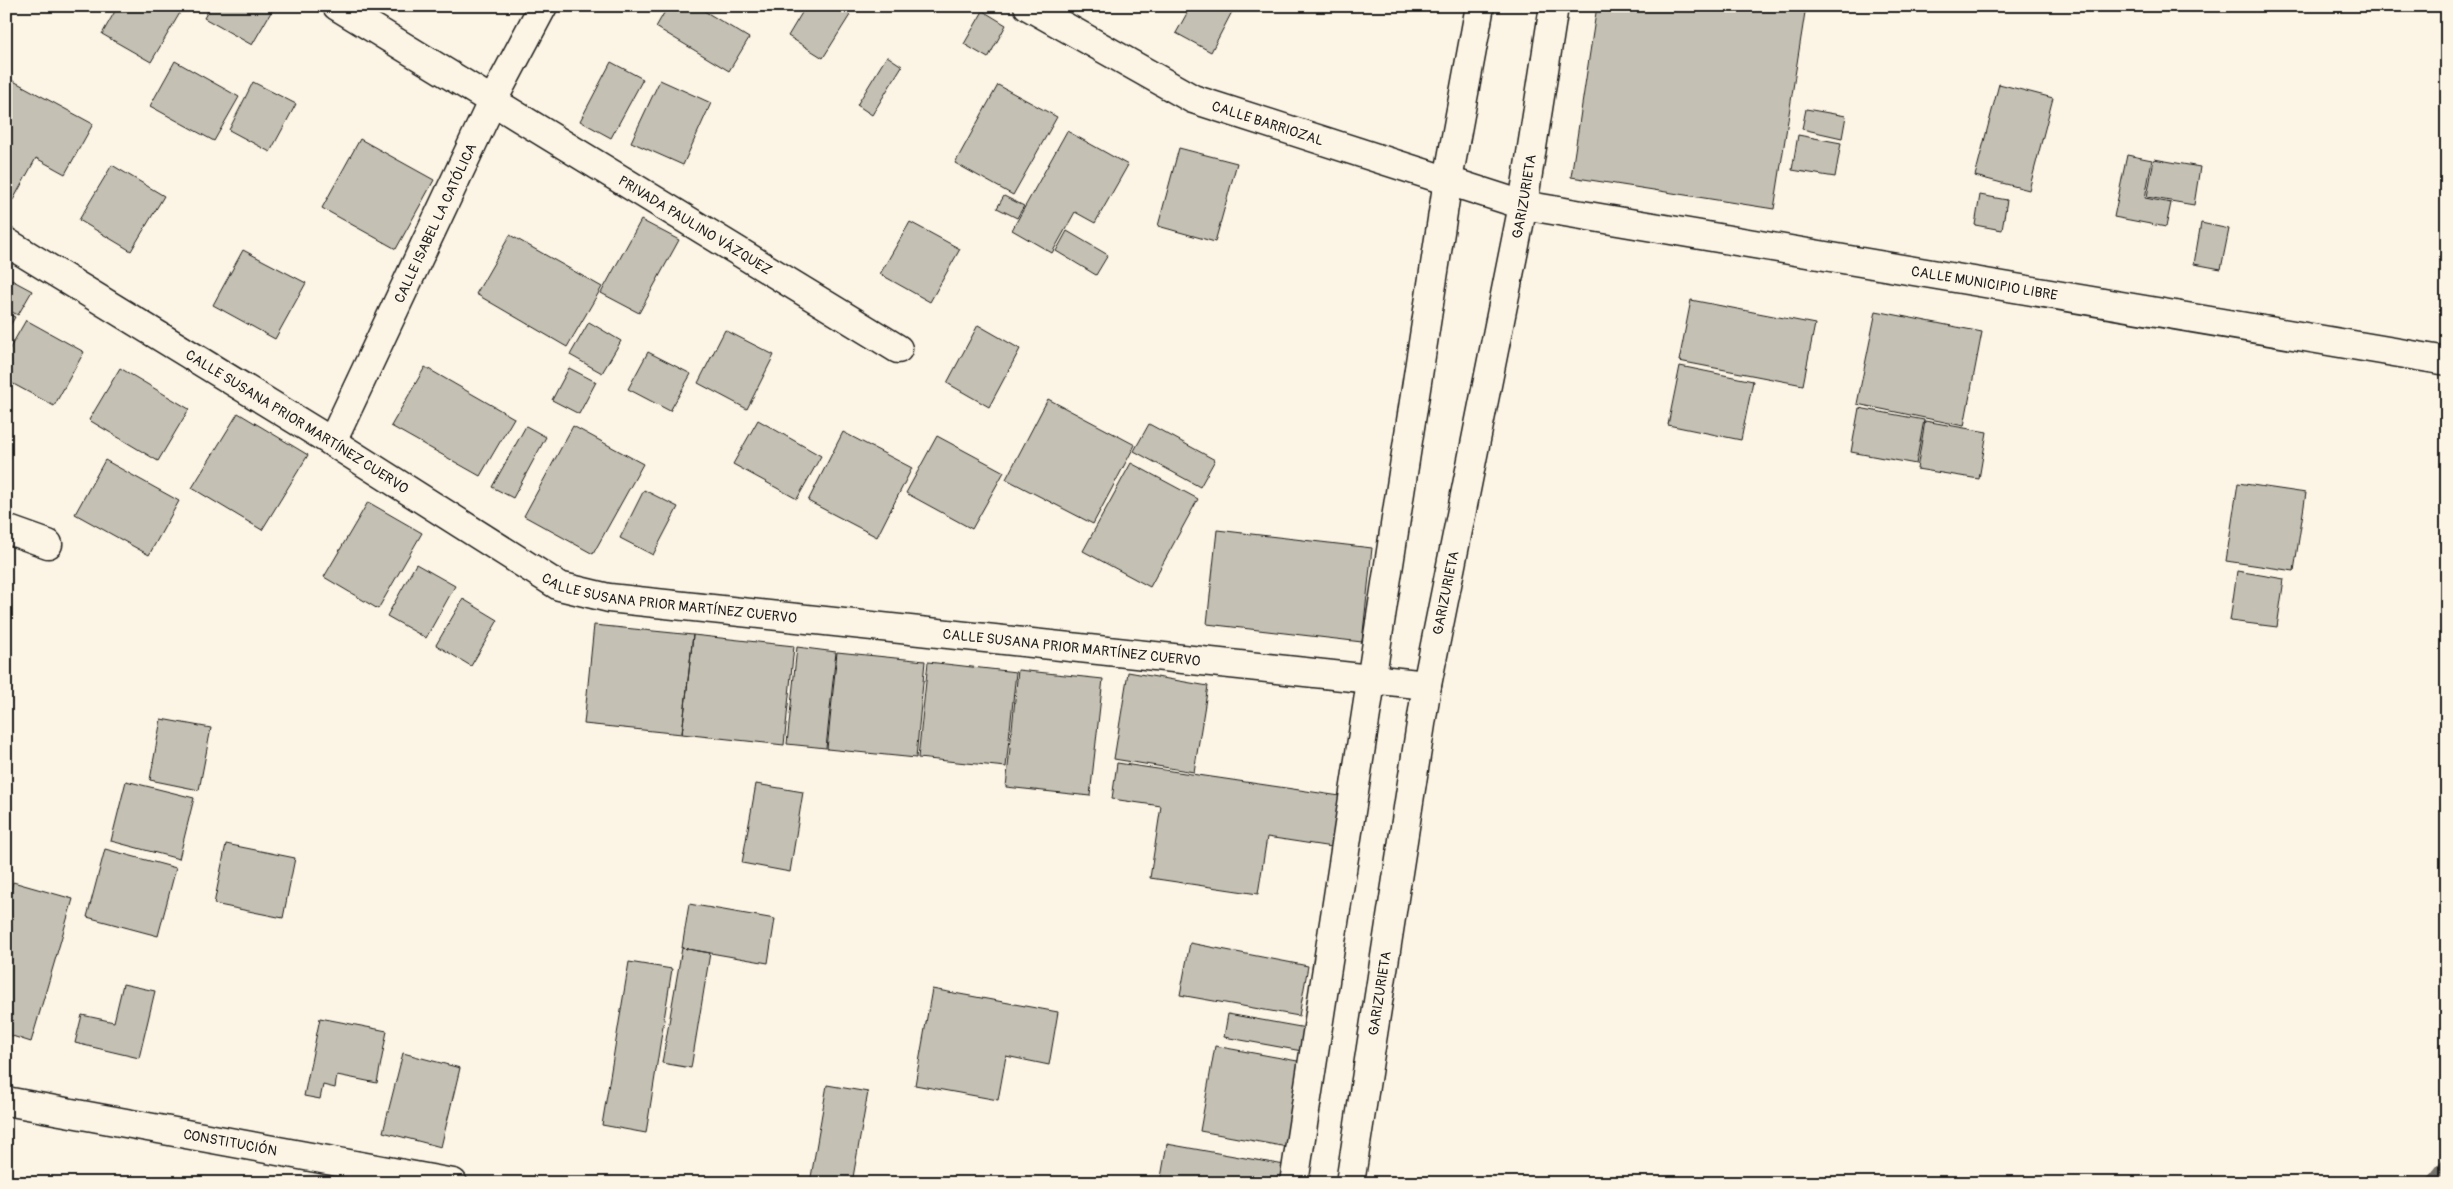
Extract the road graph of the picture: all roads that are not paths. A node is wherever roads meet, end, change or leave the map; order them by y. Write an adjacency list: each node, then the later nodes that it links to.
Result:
1 (337, 6): 6 (street, PRIVADA PAULINO VÁZQUEZ)
2 (543, 6): 6 (street, CALLE ISABEL LA CATÓLICA)
3 (1028, 6): 7 (street, CALLE BARRIOZAL)
4 (1480, 6): 7 (street)
5 (1554, 6): 8 (street, GARIZURIETA)
6 (493, 100): 10 (street, PRIVADA PAULINO VÁZQUEZ); 12 (street, CALLE ISABEL LA CATÓLICA)
7 (1448, 180): 8 (street, CALLE BARRIOZAL); 15 (street)
8 (1523, 205): 11 (street, CALLE MUNICIPIO LIBRE); 16 (street, GARIZURIETA)
9 (6, 242): 12 (street, CALLE SUSANA PRIOR MARTÍNEZ CUERVO)
10 (898, 349)
11 (2447, 361)
12 (332, 442): 15 (street, CALLE SUSANA PRIOR MARTÍNEZ CUERVO)
13 (6, 529): 14 (street)
14 (48, 544)
15 (1370, 678): 16 (street, CALLE SUSANA PRIOR MARTÍNEZ CUERVO); 19 (street)
16 (1427, 685): 20 (street, GARIZURIETA)
17 (6, 1102): 18 (street, CONSTITUCIÓN)
18 (439, 1182)
19 (1294, 1183)
20 (1350, 1183)

